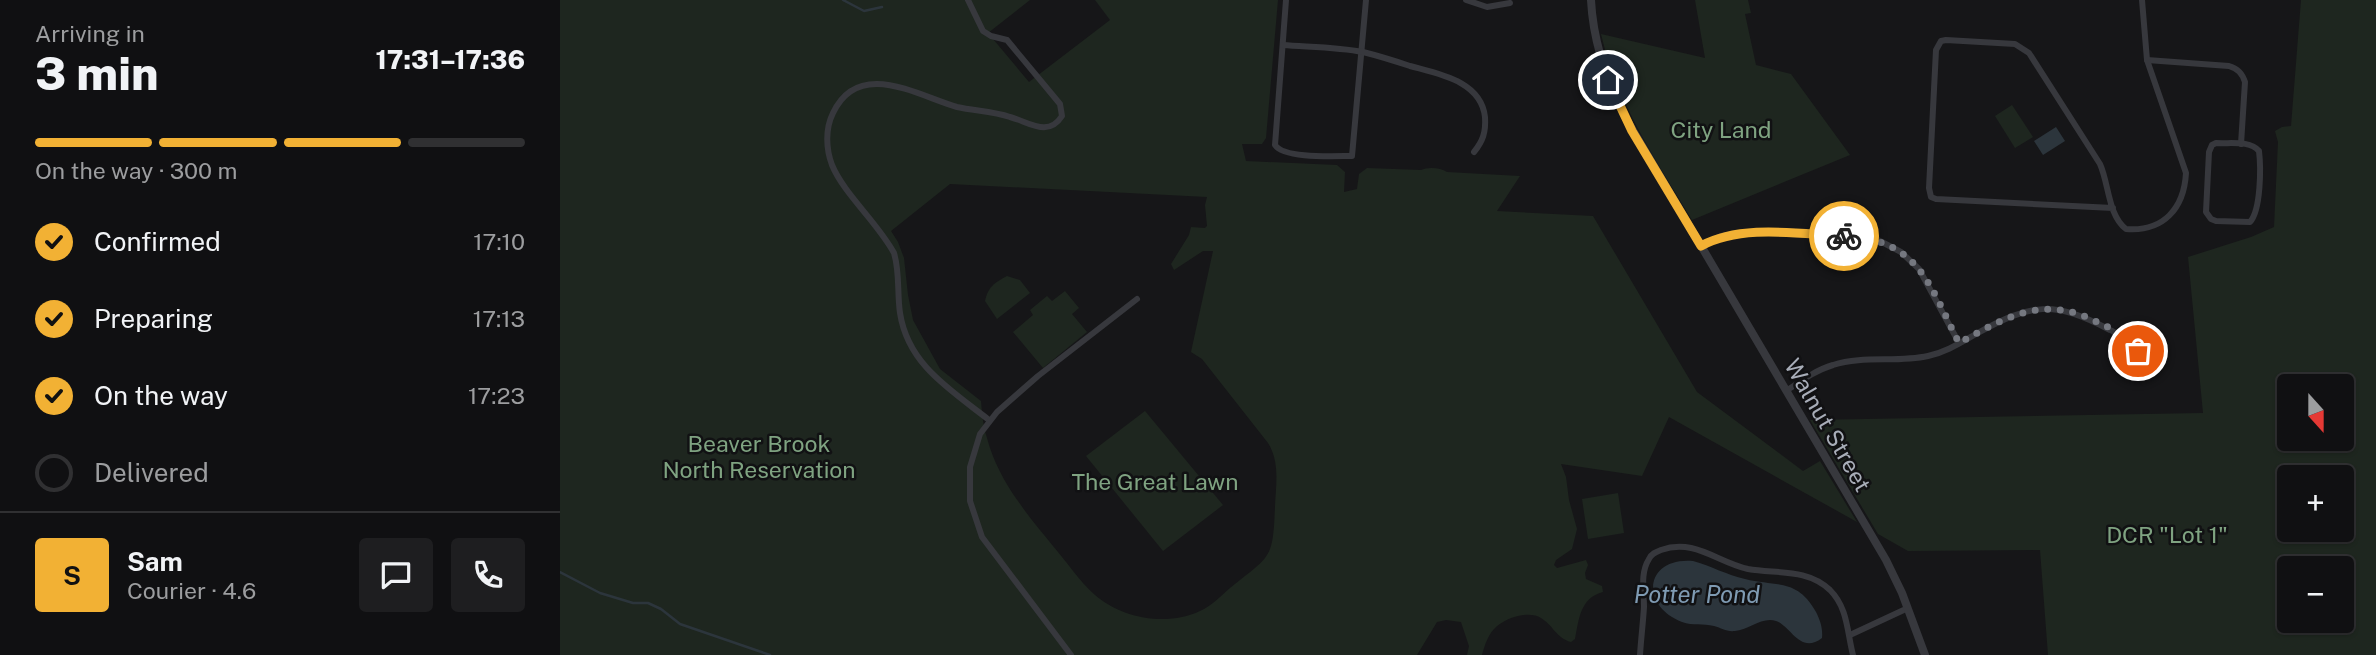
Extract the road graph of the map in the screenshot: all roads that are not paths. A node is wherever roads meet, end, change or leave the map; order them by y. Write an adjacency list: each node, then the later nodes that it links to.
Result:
1 (968, 0): 19 (street)
2 (1286, 0): 8 (street)
3 (1366, 0): 9 (street)
4 (1466, 0): 7 (street)
5 (1591, 0): 14 (street, Walnut Street)
6 (2141, 0): 10 (street)
7 (1510, 3)
8 (1283, 45): 9 (street); 9 (street)
9 (1362, 52): 12 (street)
10 (2147, 60): 11 (street); 13 (street)
11 (2241, 144): 11 (street)
12 (1474, 152)
13 (2113, 208): 13 (street)
14 (1701, 246): 17 (street); 18 (street, Walnut Street)
15 (1136, 299): 19 (street)
16 (2120, 335): 17 (street)
17 (1959, 343): 18 (street)
18 (1786, 391): 20 (street, Walnut Street)
19 (989, 420): 22 (street)
20 (1908, 608): 21 (street); 25 (street, Walnut Street)
21 (1850, 635): 23 (street); 24 (street)
22 (1071, 655)
23 (1640, 655)
24 (1853, 655)
25 (1925, 655)

